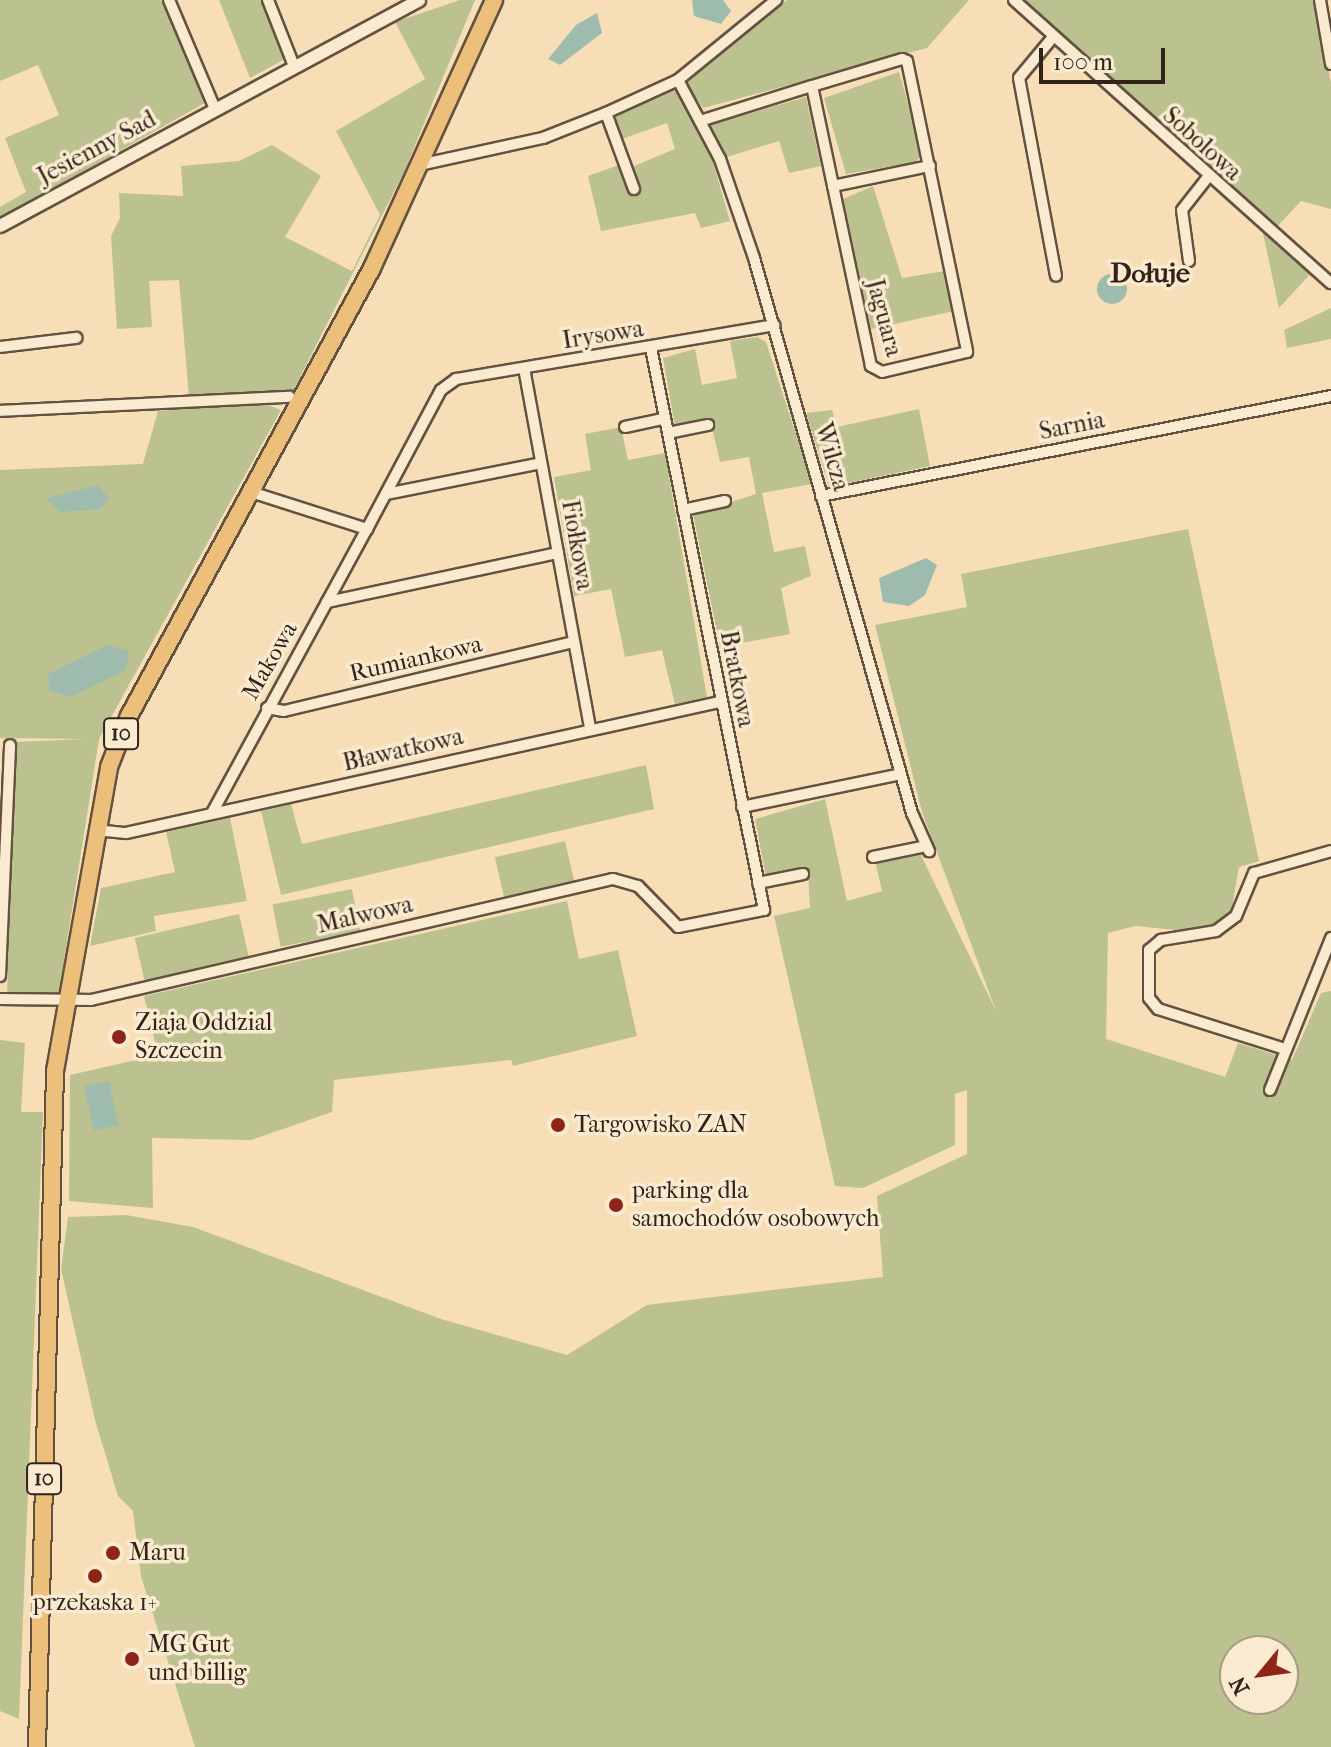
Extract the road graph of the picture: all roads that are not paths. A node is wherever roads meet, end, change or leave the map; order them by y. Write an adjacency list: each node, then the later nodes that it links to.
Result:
1 (169, 0): 13 (street)
2 (268, 0): 10 (street)
3 (419, 0): 10 (street, Jesienny Sad)
4 (494, 0): 16 (main road, 10)
5 (776, 0): 11 (street)
6 (1014, 0): 8 (street, Sobolowa)
7 (1320, 0): 9 (street)
8 (1053, 37): 18 (street, Sobolowa); 23 (street)
9 (1331, 64)
10 (294, 66): 13 (street, Jesienny Sad)
11 (678, 80): 14 (street); 15 (street, Wilcza)
12 (812, 86): 15 (street, Jaguara); 17 (street, Jaguara); 19 (street, Jaguara)
13 (215, 109): 21 (street, Jesienny Sad)
14 (606, 113): 16 (street); 20 (street)
15 (700, 121): 25 (street, Wilcza)
16 (419, 165): 39 (main road, 10)
17 (930, 166): 19 (street); 19 (street, Jaguara)
18 (1208, 177): 22 (street); 24 (street, Sobolowa)
19 (833, 186)
20 (634, 189)
21 (0, 226)
22 (1189, 261)
23 (1056, 276)
24 (1331, 283)
25 (774, 325): 28 (street, Irysowa); 41 (street, Wilcza)
26 (76, 338): 27 (street)
27 (0, 347)
28 (651, 348): 29 (street, Irysowa); 34 (street, Bratkowa)
29 (524, 368): 30 (street, Irysowa); 38 (street, Fiołkowa)
30 (441, 390): 40 (street, Makowa)
31 (1331, 396): 41 (street, Sarnia)
32 (290, 397): 33 (street)
33 (0, 411)
34 (664, 419): 36 (street); 37 (street, Bratkowa)
35 (708, 425): 37 (street)
36 (625, 427)
37 (668, 433): 43 (street, Bratkowa)
38 (541, 463): 40 (street); 45 (street, Fiołkowa)
39 (251, 492): 44 (street); 55 (main road, 10)
40 (386, 494): 44 (street, Makowa)
41 (821, 496): 52 (street, Wilcza)
42 (725, 501): 43 (street)
43 (683, 510): 48 (street, Bratkowa)
44 (367, 529): 46 (street, Makowa)
45 (558, 553): 46 (street); 47 (street, Fiołkowa)
46 (327, 602): 49 (street, Makowa)
47 (574, 642): 49 (street, Rumiankowa); 50 (street, Fiołkowa)
48 (719, 702): 50 (street, Bławatkowa); 53 (street, Bratkowa)
49 (267, 708): 54 (street, Makowa)
50 (590, 728): 54 (street, Bławatkowa)
51 (10, 745): 58 (street)
52 (901, 774): 53 (street); 57 (street, Wilcza)
53 (742, 807): 60 (street, Bratkowa)
54 (212, 813): 55 (street, Bławatkowa)
55 (96, 830): 67 (main road, 10)
56 (1331, 851): 68 (street)
57 (873, 857)
58 (2, 867): 63 (street)
59 (803, 874): 60 (street)
60 (758, 883): 61 (street, Bratkowa)
61 (667, 910): 67 (street, Malwowa)
62 (1331, 938): 64 (street)
63 (0, 976)
64 (1317, 978): 65 (street); 68 (street)
65 (1331, 984)
66 (0, 999): 67 (street, Malwowa)
67 (64, 1002): 70 (main road, 10)
68 (1285, 1049): 69 (street)
69 (1270, 1090)
70 (37, 1747)

